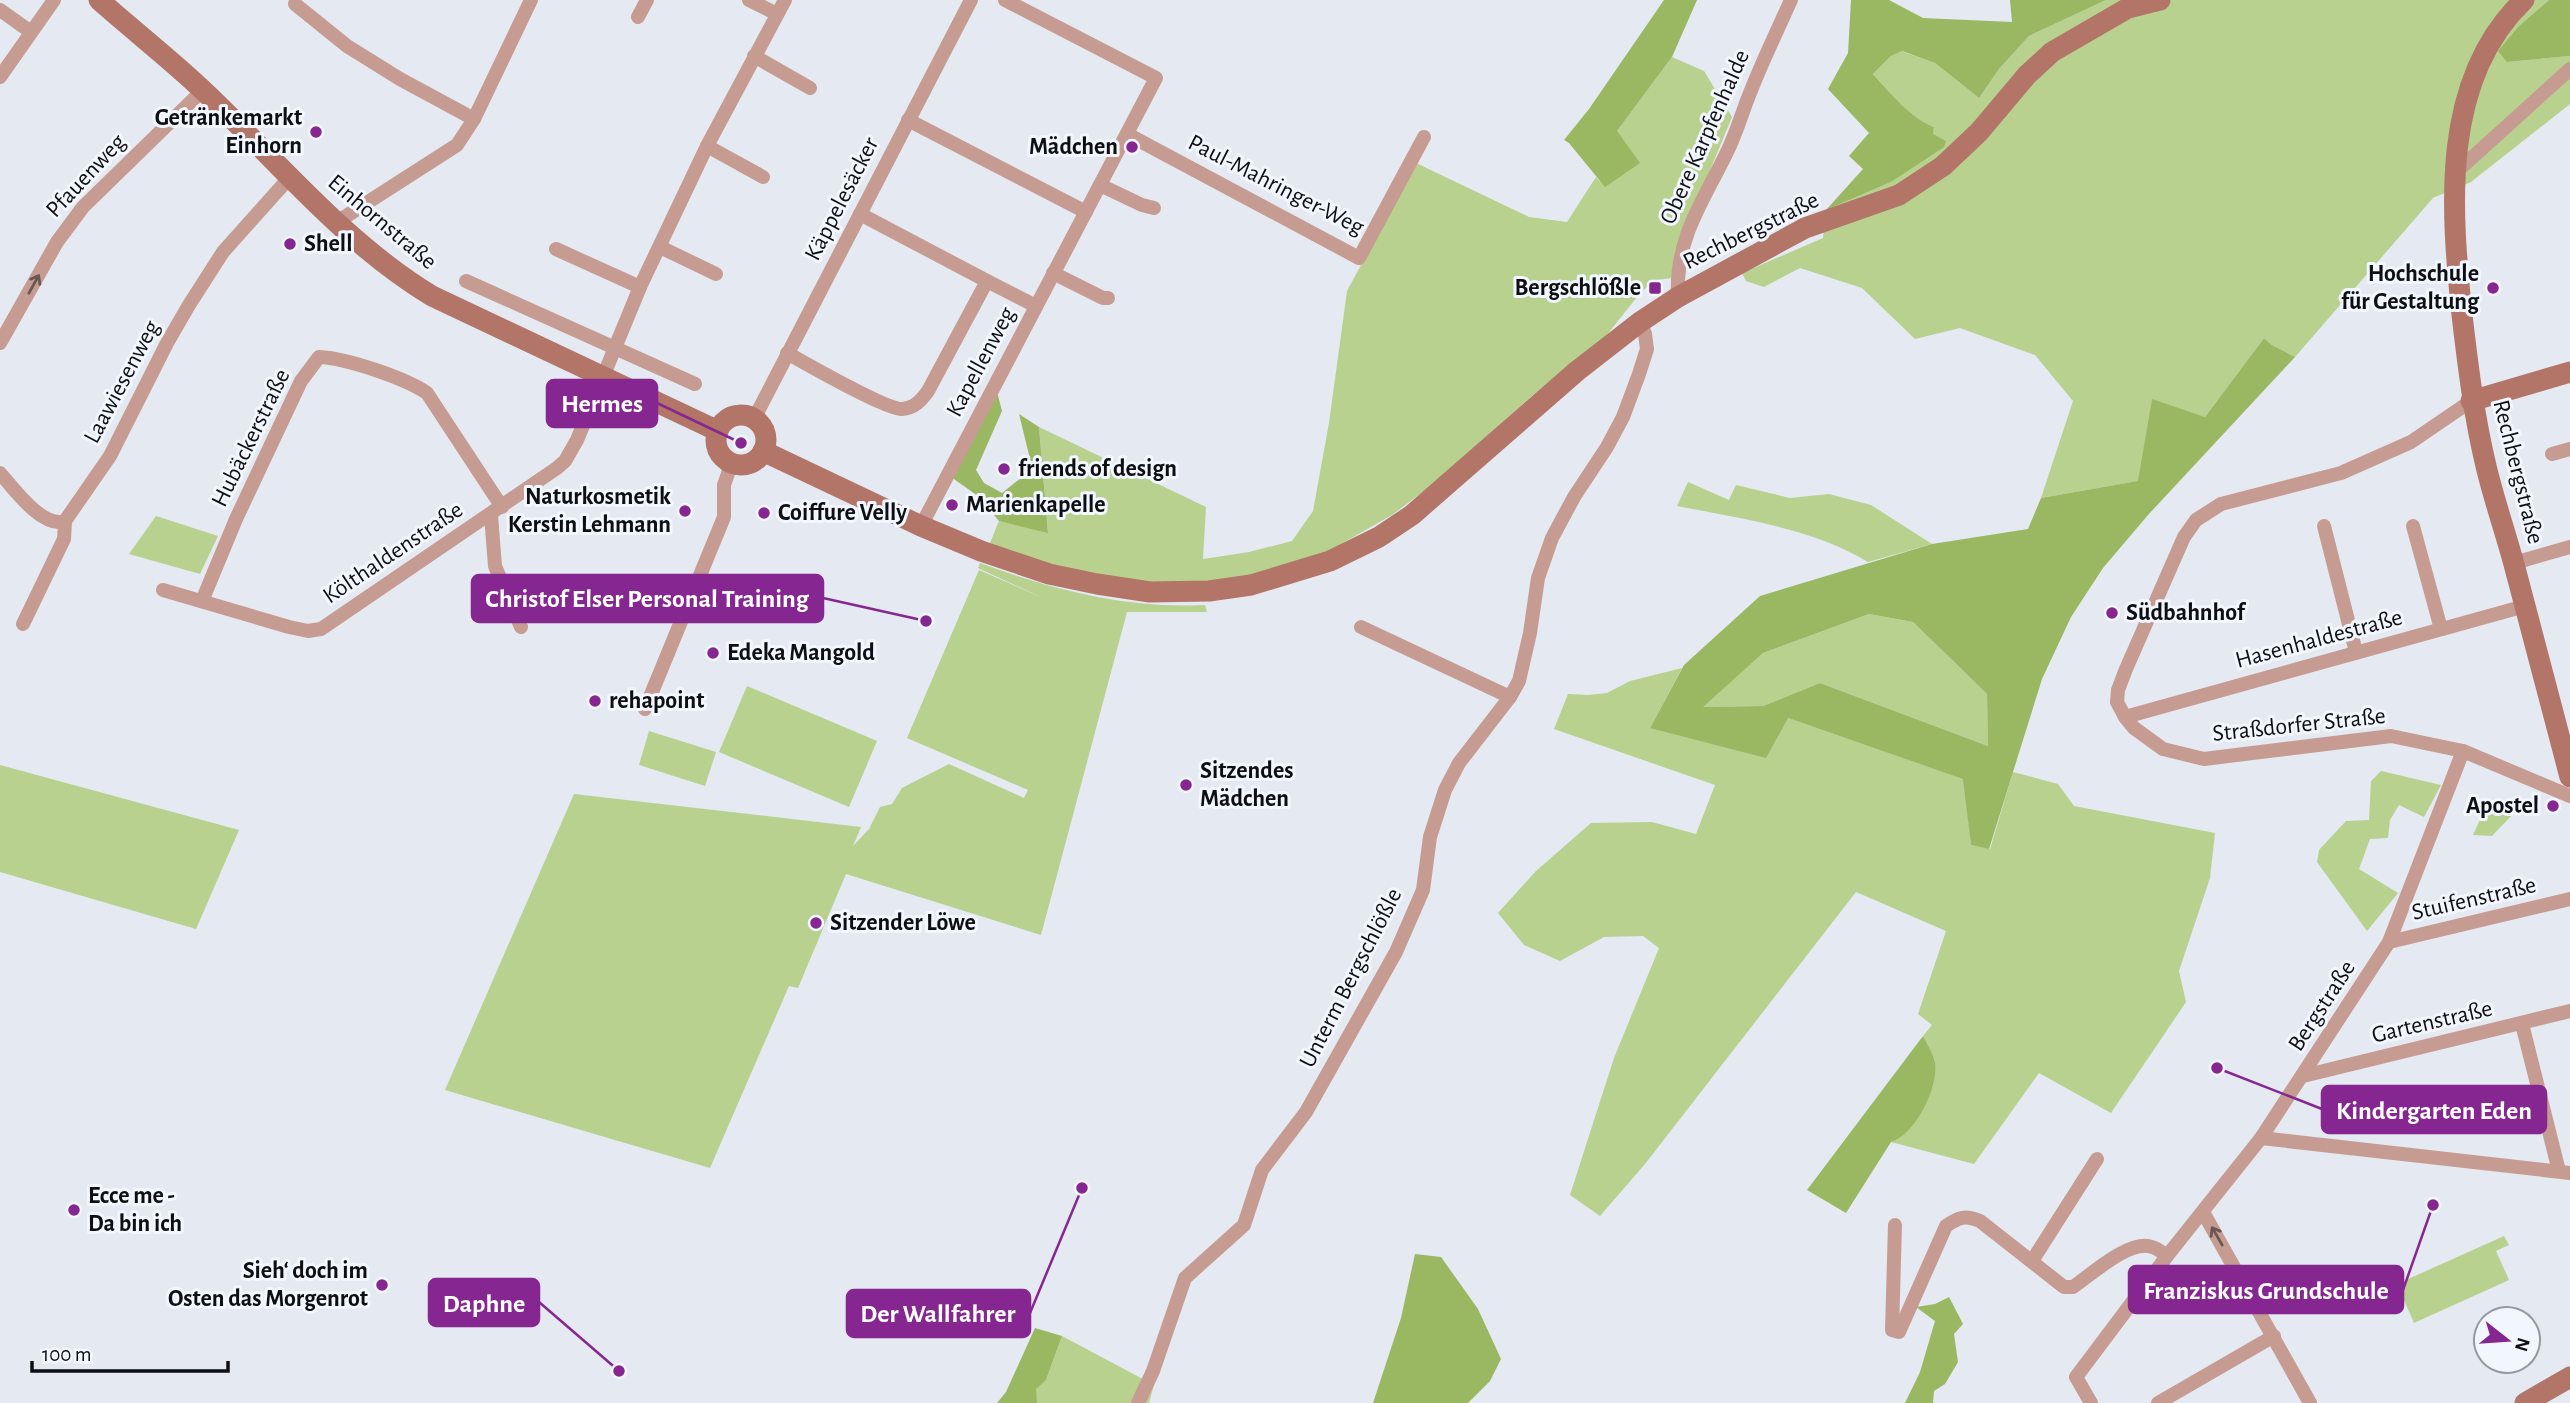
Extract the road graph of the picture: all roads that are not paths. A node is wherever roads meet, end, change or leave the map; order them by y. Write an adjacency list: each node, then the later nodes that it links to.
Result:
1 (54, 0): 16 (street)
2 (99, 0): 21 (main road, Einhornstraße)
3 (531, 0): 22 (street)
4 (647, 0): 15 (street)
5 (750, 0): 14 (street)
6 (785, 0): 14 (street, Költhaldenstraße)
7 (971, 0): 23 (street, Käppelesäcker)
8 (1005, 0): 24 (street, Kapellenweg)
9 (1791, 0): 42 (street, Obere Karpfenhalde)
10 (2160, 0): 42 (main road, Rechbergstraße)
11 (2524, 0): 27 (main road, Rechbergstraße)
12 (295, 4): 22 (street)
13 (0, 10): 16 (street)
14 (777, 14): 17 (street, Költhaldenstraße)
15 (638, 17)
16 (31, 32): 19 (street)
17 (754, 56): 20 (street); 26 (street, Költhaldenstraße)
18 (2570, 69): 27 (street)
19 (0, 77)
20 (810, 88)
21 (203, 90): 28 (main road, Einhornstraße); 46 (street, Pfauenweg, one-way to 21)
22 (474, 119): 34 (street)
23 (908, 120): 32 (street); 33 (street, Käppelesäcker)
24 (1127, 134): 25 (street, Paul-Mahringer-Weg); 30 (street, Kapellenweg)
25 (1424, 137)
26 (707, 146): 29 (street); 35 (street, Költhaldenstraße)
27 (2454, 174): 52 (main road, Rechbergstraße)
28 (290, 177): 34 (main road, Einhornstraße); 61 (street, Laawiesenweg)
29 (763, 177)
30 (1100, 185): 31 (street); 32 (street, Kapellenweg)
31 (1154, 208)
32 (1086, 212): 37 (street, Kapellenweg)
33 (860, 214): 40 (street); 48 (street, Käppelesäcker)
34 (337, 222): 50 (main road, Einhornstraße)
35 (660, 247): 38 (street); 41 (street, Költhaldenstraße)
36 (556, 249): 41 (street)
37 (1053, 273): 43 (street); 44 (street, Kapellenweg)
38 (716, 274)
39 (466, 281): 47 (street)
40 (987, 281): 44 (street); 48 (street)
41 (640, 287): 47 (street, Költhaldenstraße)
42 (1678, 296): 45 (main road, Rechbergstraße)
43 (1108, 298)
44 (1036, 306): 62 (street, Kapellenweg)
45 (1640, 321): 62 (main road, Rechbergstraße); 75 (street, Unterm Bergschlößle)
46 (0, 343)
47 (614, 347): 50 (street, Költhaldenstraße); 51 (street)
48 (787, 353): 53 (street, Käppelesäcker)
49 (2570, 372): 52 (main road)
50 (602, 376): 54 (main road, Einhornstraße); 60 (street, Költhaldenstraße)
51 (695, 384)
52 (2471, 401): 66 (main road, Rechbergstraße); 77 (street)
53 (754, 419): 54 (main road); 56 (main road)
54 (718, 431): 58 (main road)
55 (2570, 449): 57 (street)
56 (763, 451): 58 (main road); 62 (main road)
57 (2552, 454)
58 (732, 462): 76 (street)
59 (0, 473): 61 (street)
60 (496, 511): 68 (street, Költhaldenstraße); 68 (street, Hubäckerstraße); 72 (street, Költhaldenstraße)
61 (65, 520): 70 (street, Laawiesenweg)
62 (921, 526)
63 (2324, 526): 74 (street)
64 (2413, 526): 73 (street)
65 (2570, 547): 66 (street)
66 (2514, 563): 69 (main road, Rechbergstraße)
67 (163, 590): 68 (street)
68 (202, 601)
69 (2525, 606): 73 (street, Hasenhaldestraße); 79 (main road, Rechbergstraße)
70 (23, 624)
71 (1361, 626): 75 (street)
72 (521, 627)
73 (2441, 629): 74 (street, Hasenhaldestraße)
74 (2356, 652): 77 (street, Hasenhaldestraße)
75 (1510, 697): 96 (street, Unterm Bergschlößle)
76 (645, 709)
77 (2124, 717): 78 (street, Straßdorfer Straße)
78 (2463, 751): 80 (street, Straßdorfer Straße); 82 (street, Bergstraße)
79 (2570, 777)
80 (2570, 796)
81 (2570, 899): 82 (street, Stuifenstraße)
82 (2389, 942): 85 (street, Bergstraße)
83 (2570, 1011): 84 (street, Gartenstraße)
84 (2522, 1024): 85 (street, Gartenstraße); 88 (street)
85 (2303, 1076): 86 (street, Bergstraße)
86 (2261, 1138): 88 (street); 89 (street, Bergstraße)
87 (2097, 1159): 92 (street)
88 (2565, 1172)
89 (2203, 1212): 91 (street, Bergstraße); 93 (street, one-way to 89)
90 (1895, 1225): 92 (street)
91 (2167, 1256): 92 (street); 97 (street, Bergstraße)
92 (2032, 1261)
93 (2274, 1336): 98 (street); 99 (street)
94 (2570, 1377): 95 (main road)
95 (2531, 1402)
96 (1139, 1403)
97 (2091, 1403)
98 (2158, 1403)
99 (2310, 1403)

